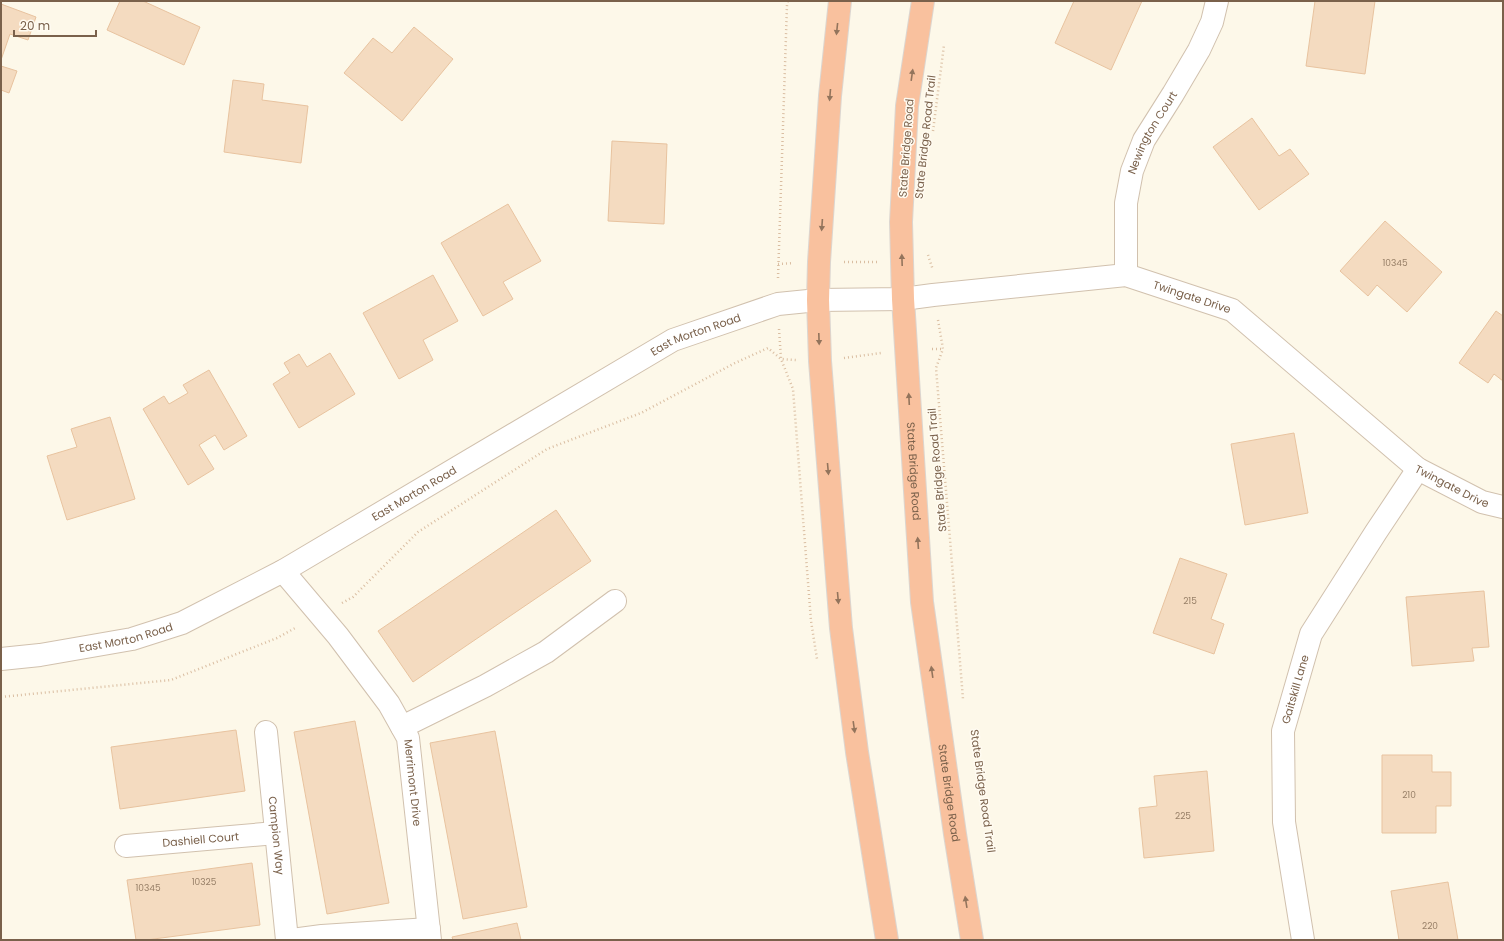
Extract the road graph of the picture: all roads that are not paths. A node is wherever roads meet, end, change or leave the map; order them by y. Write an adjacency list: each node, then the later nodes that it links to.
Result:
1 (840, 1): 6 (highway, one-way to 6)
2 (923, 1): 5 (highway, State Bridge Road, one-way to 2)
3 (1217, 1): 4 (street, Newington Court)
4 (1126, 275): 5 (street, Twingate Drive); 7 (street, Twingate Drive)
5 (904, 299): 6 (street, Twingate Drive); 20 (highway, State Bridge Road, one-way to 5)
6 (818, 300): 9 (street, East Morton Road); 19 (highway, one-way to 19)
7 (1418, 469): 8 (street, Twingate Drive); 21 (street, Gaitskill Lane)
8 (1503, 507)
9 (283, 571): 11 (street, East Morton Road); 12 (street, Merrimont Drive)
10 (615, 601): 12 (street)
11 (1, 659)
12 (402, 727): 16 (street, Merrimont Drive)
13 (266, 732): 14 (street, Campion Way)
14 (276, 834): 15 (street, Dashiell Court); 17 (street, Campion Way)
15 (126, 846)
16 (430, 934): 18 (street)
17 (287, 940)
18 (292, 940)
19 (887, 940)
20 (972, 940)
21 (1304, 940)

